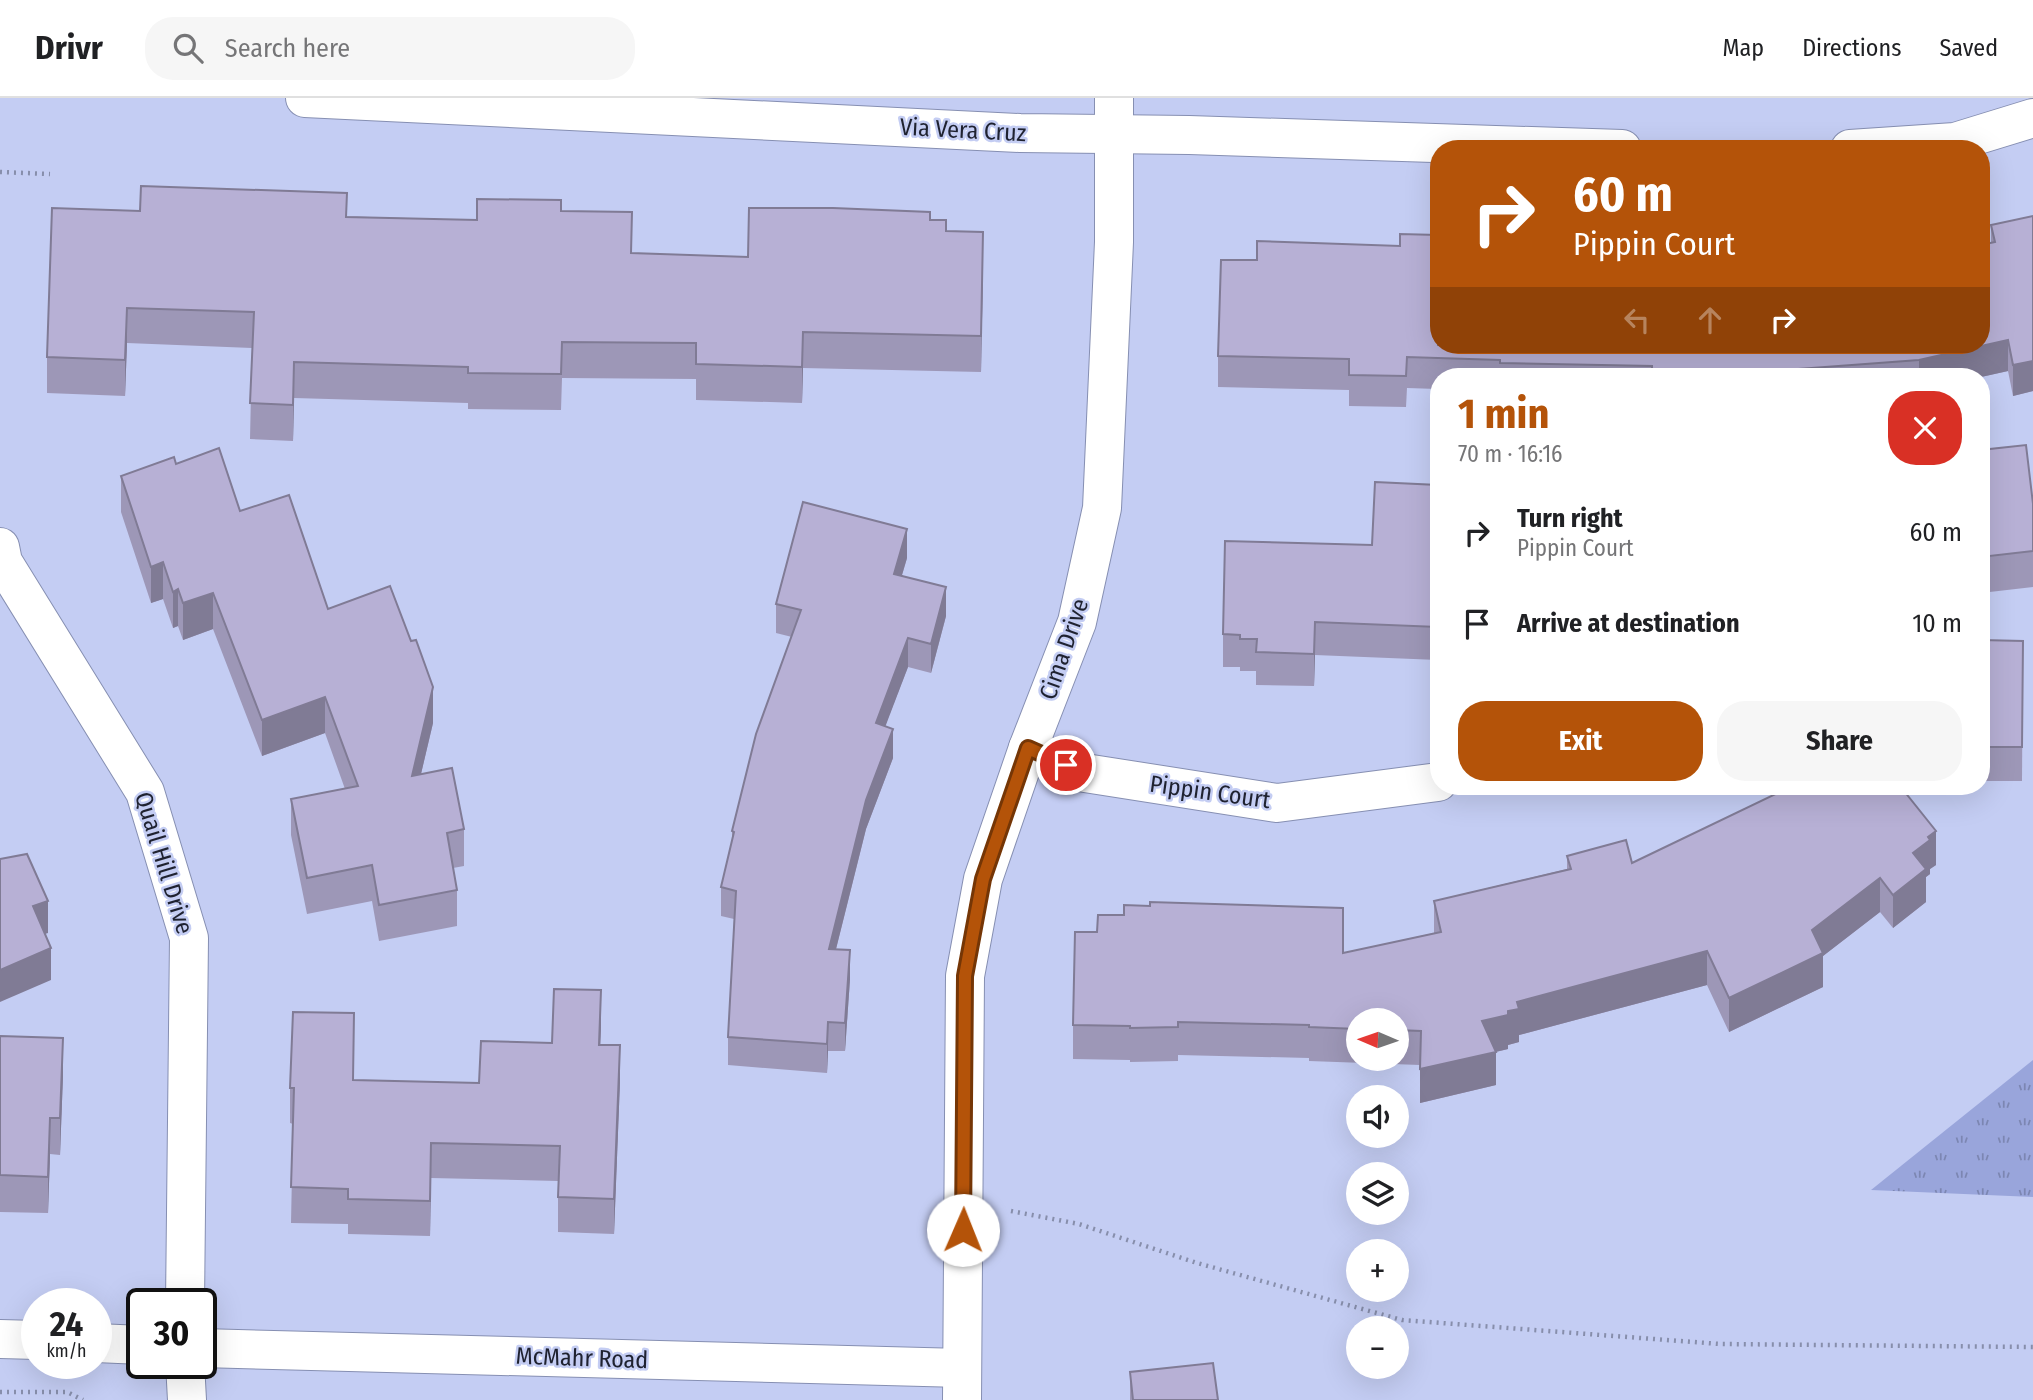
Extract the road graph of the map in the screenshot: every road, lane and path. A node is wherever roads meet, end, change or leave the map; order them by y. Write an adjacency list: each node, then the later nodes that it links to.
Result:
1 (305, 98): 2 (street, Via Vera Cruz)
2 (1114, 116): 5 (street, Via Vera Cruz); 9 (street, Cima Drive)
3 (2033, 118): 4 (street)
4 (1962, 140)
5 (1430, 143)
6 (0, 172): 7 (path)
7 (50, 174)
8 (0, 547): 12 (street, Quail Hill Drive)
9 (1028, 748): 10 (street, Pippin Court); 11 (street, Cima Drive)
10 (1430, 783)
11 (963, 1202): 15 (path); 18 (street, Cima Drive)
12 (185, 1288)
13 (0, 1339): 14 (street)
14 (21, 1340)
15 (2033, 1347)
16 (217, 1349): 18 (street, McMahr Road)
17 (186, 1379): 21 (street)
18 (962, 1384)
19 (0, 1392): 20 (path)
20 (83, 1400)
21 (187, 1400)

